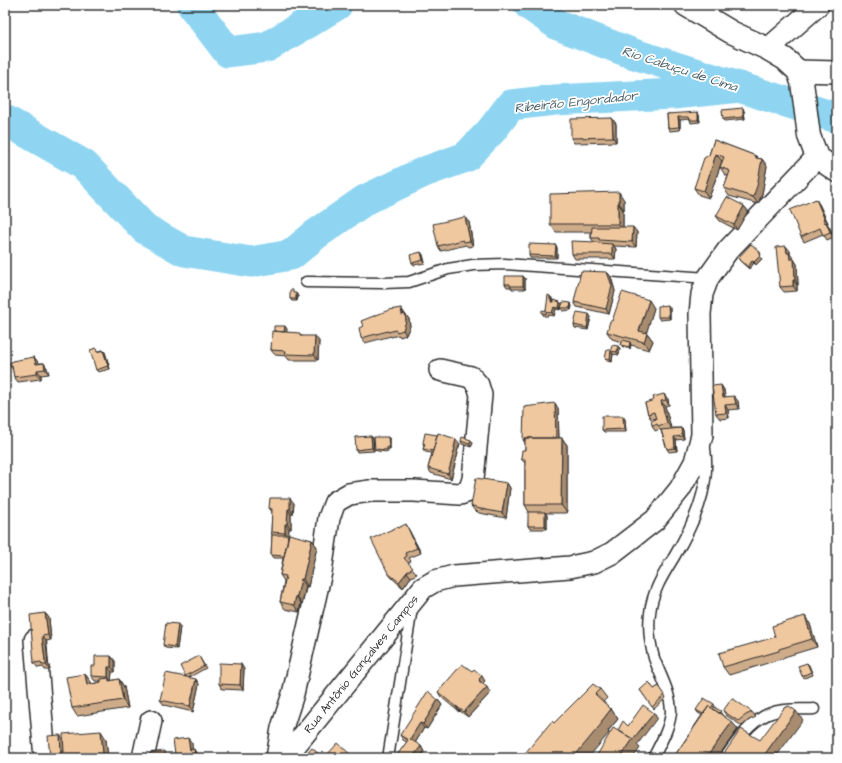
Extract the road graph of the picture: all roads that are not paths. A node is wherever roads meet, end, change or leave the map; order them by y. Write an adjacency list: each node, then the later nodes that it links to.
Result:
1 (686, 5): 3 (main road)
2 (818, 5): 3 (street)
3 (768, 49): 5 (main road)
4 (837, 72): 5 (street)
5 (800, 76): 6 (main road)
6 (817, 156): 7 (main road); 8 (street, Rua Antônio Gonçalves Campos)
7 (837, 171)
8 (708, 278): 9 (lane); 11 (street, Rua Antônio Gonçalves Campos)
9 (306, 282)
10 (440, 370): 18 (street)
11 (702, 435): 12 (street, Rua Antônio Gonçalves Campos); 21 (lane)
12 (413, 598): 19 (street, Rua Antônio Gonçalves Campos); 20 (lane)
13 (33, 623): 16 (street)
14 (814, 710): 22 (lane)
15 (151, 721): 17 (street)
16 (46, 758)
17 (143, 758)
18 (277, 758)
19 (285, 758)
20 (388, 758)
21 (653, 758)
22 (725, 758)

